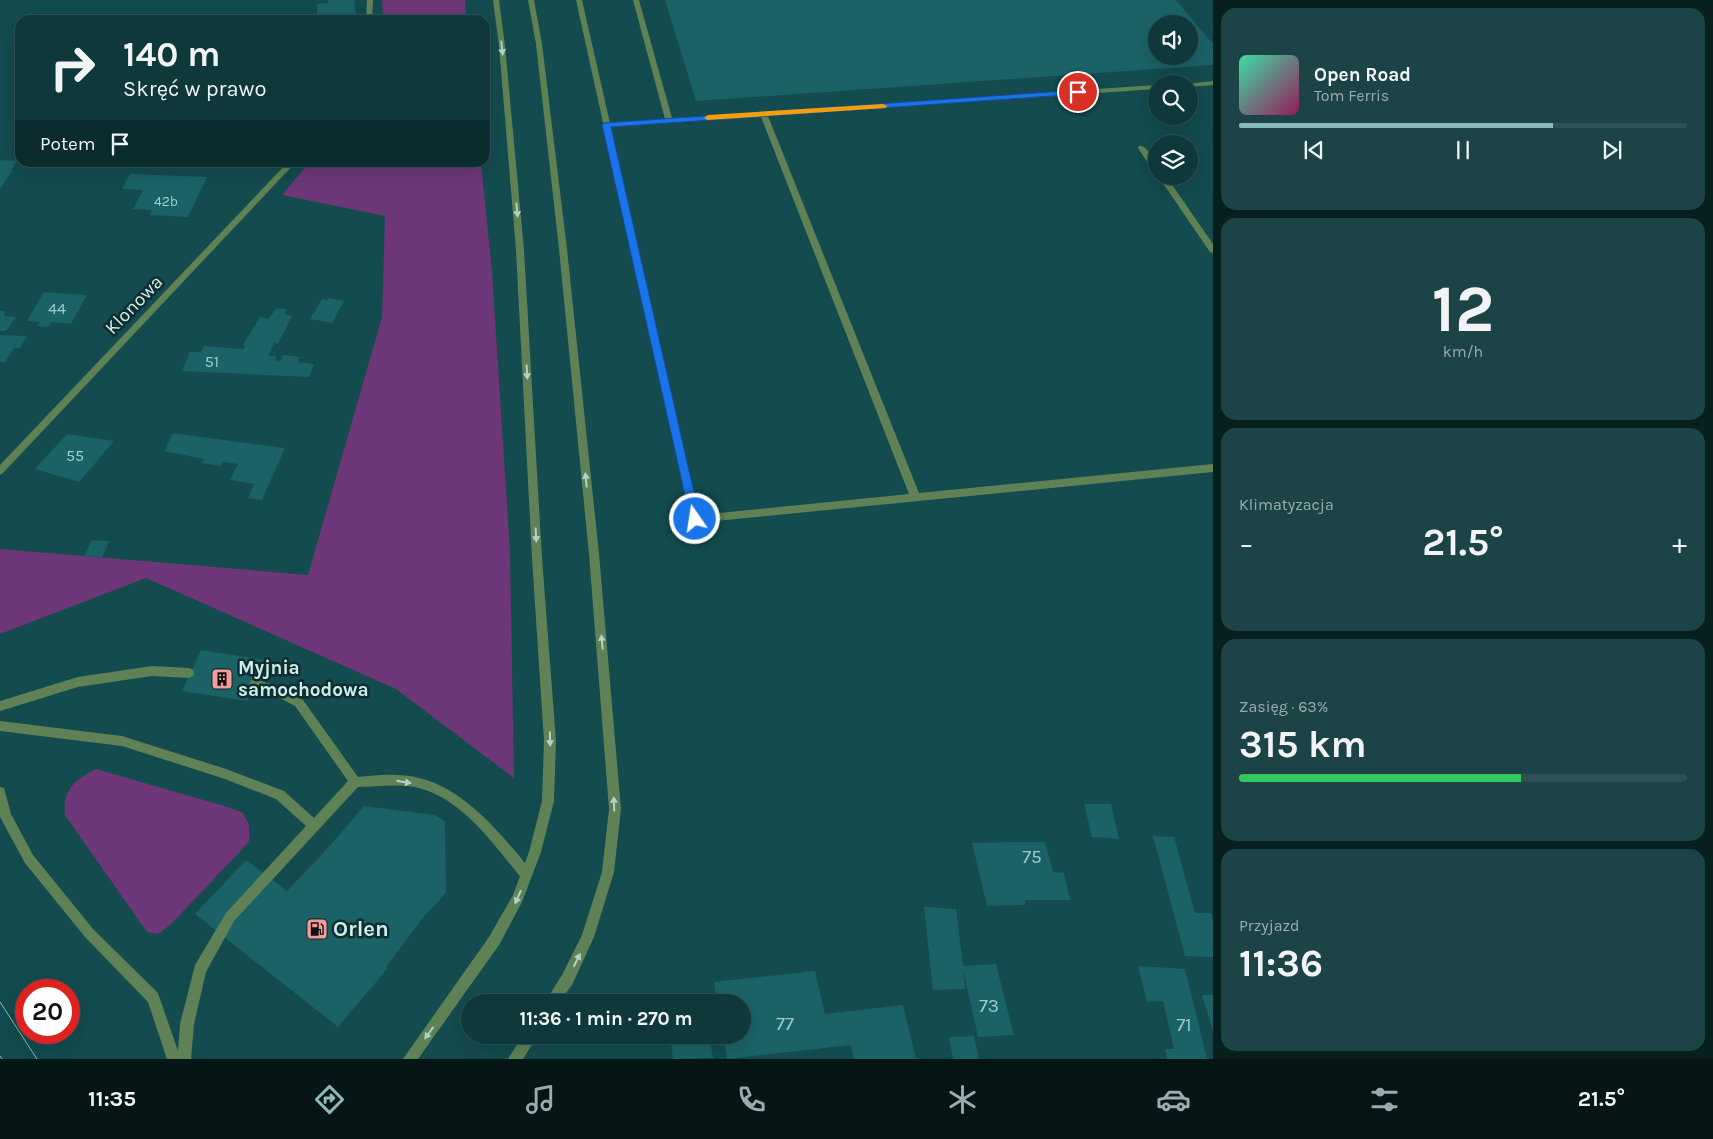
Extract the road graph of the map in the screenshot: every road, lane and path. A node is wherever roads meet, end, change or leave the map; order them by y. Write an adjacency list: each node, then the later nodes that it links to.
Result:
1 (370, 0): 6 (street)
2 (496, 0): 28 (street, one-way to 28)
3 (531, 0): 29 (street, one-way to 3)
4 (579, 0): 12 (street)
5 (636, 0): 11 (street)
6 (369, 15)
7 (1213, 83): 8 (street)
8 (1198, 84)
9 (1148, 88): 10 (street)
10 (764, 115): 11 (street); 20 (street)
11 (670, 120): 12 (street)
12 (606, 125): 20 (street)
13 (1142, 148): 14 (street)
14 (1148, 157)
15 (288, 167): 19 (street, Klonowa)
16 (1168, 185): 17 (street)
17 (1213, 250)
18 (1213, 468): 20 (street)
19 (0, 470)
20 (915, 496)
21 (189, 673): 23 (street)
22 (255, 684): 25 (street)
23 (0, 706)
24 (0, 726): 27 (street)
25 (355, 782): 27 (street); 28 (street, one-way to 28)
26 (0, 792): 31 (street)
27 (314, 826): 32 (street)
28 (526, 875): 33 (street, one-way to 33)
29 (557, 994)
30 (525, 1044): 34 (street)
31 (174, 1059)
32 (184, 1059)
33 (410, 1059)
34 (515, 1059)

